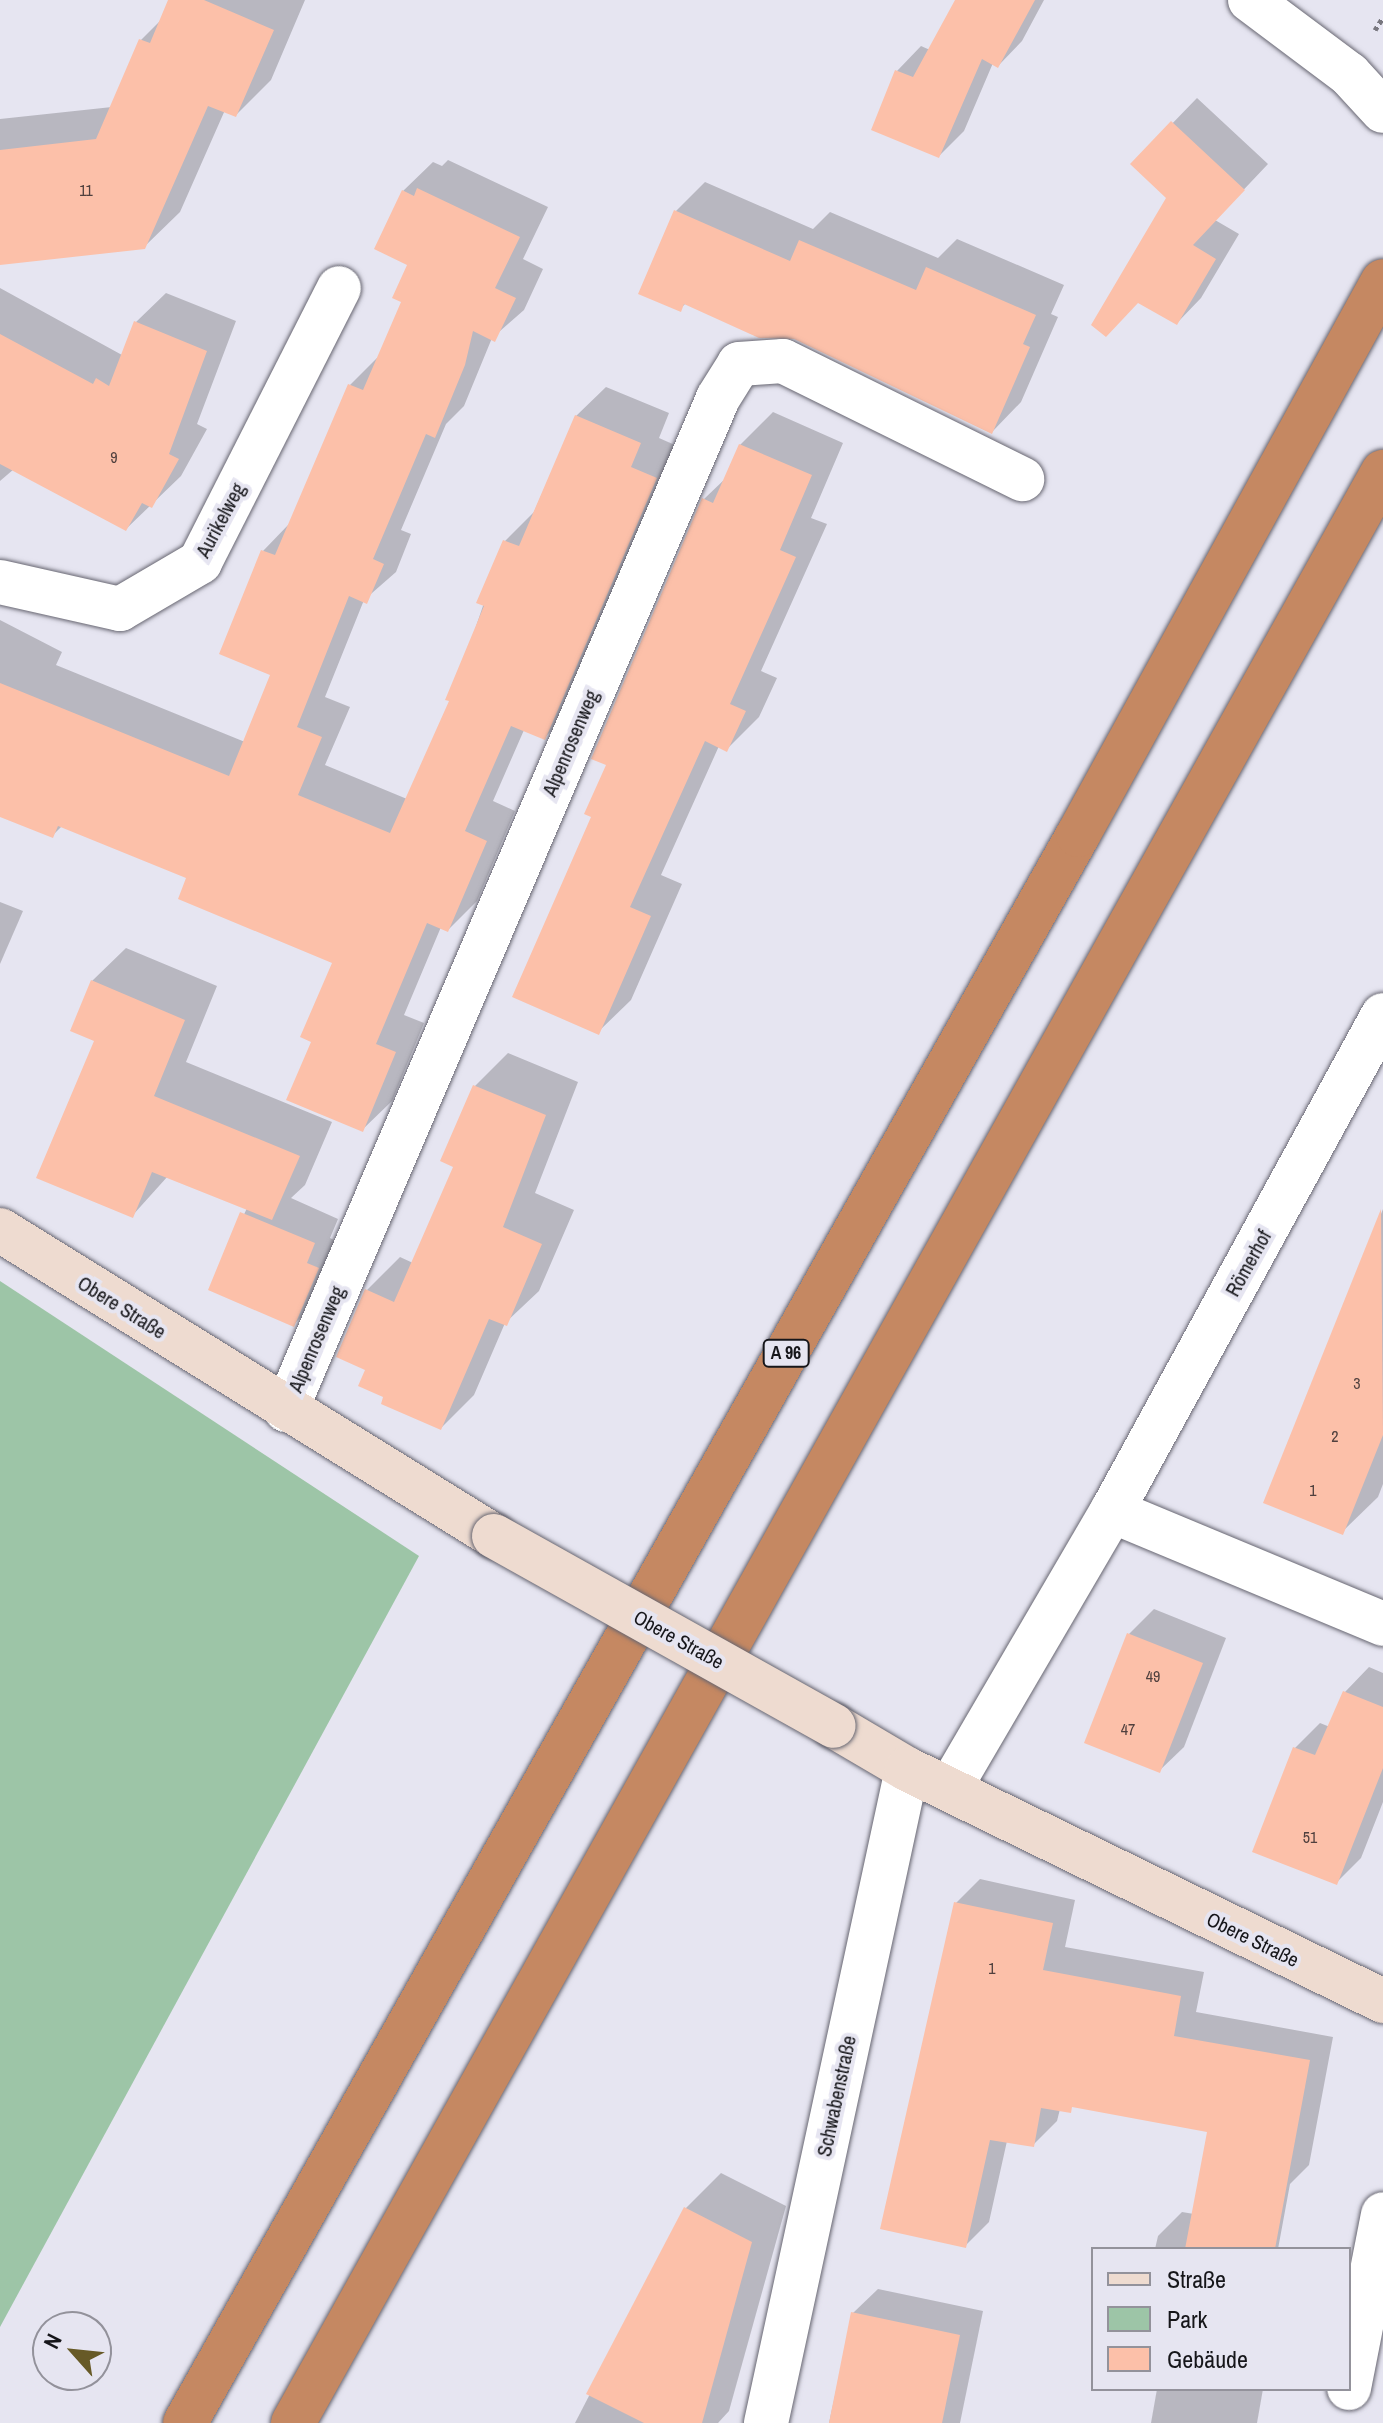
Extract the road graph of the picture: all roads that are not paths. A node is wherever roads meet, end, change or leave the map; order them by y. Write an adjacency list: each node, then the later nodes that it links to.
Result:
1 (1250, 0): 2 (street)
2 (1383, 111)
3 (1383, 281): 19 (highway, A 96)
4 (339, 288): 7 (street, Aurikelweg)
5 (1383, 472): 20 (highway)
6 (1022, 479): 10 (street, Alpenrosenweg)
7 (0, 582)
8 (1383, 1015): 11 (street, Römerhof)
9 (0, 1230): 10 (street, Obere Straße)
10 (286, 1410): 13 (street, Obere Straße, bridge)
11 (1112, 1511): 12 (street); 14 (street, Römerhof)
12 (1383, 1624)
13 (907, 1769): 14 (street, Obere Straße); 21 (street, Schwabenstraße)
14 (950, 1788): 15 (street, Obere Straße)
15 (1383, 2001)
16 (1383, 2214): 17 (street)
17 (1351, 2378)
18 (1348, 2391): 22 (street)
19 (185, 2423)
20 (293, 2423)
21 (766, 2423)
22 (1342, 2423)

